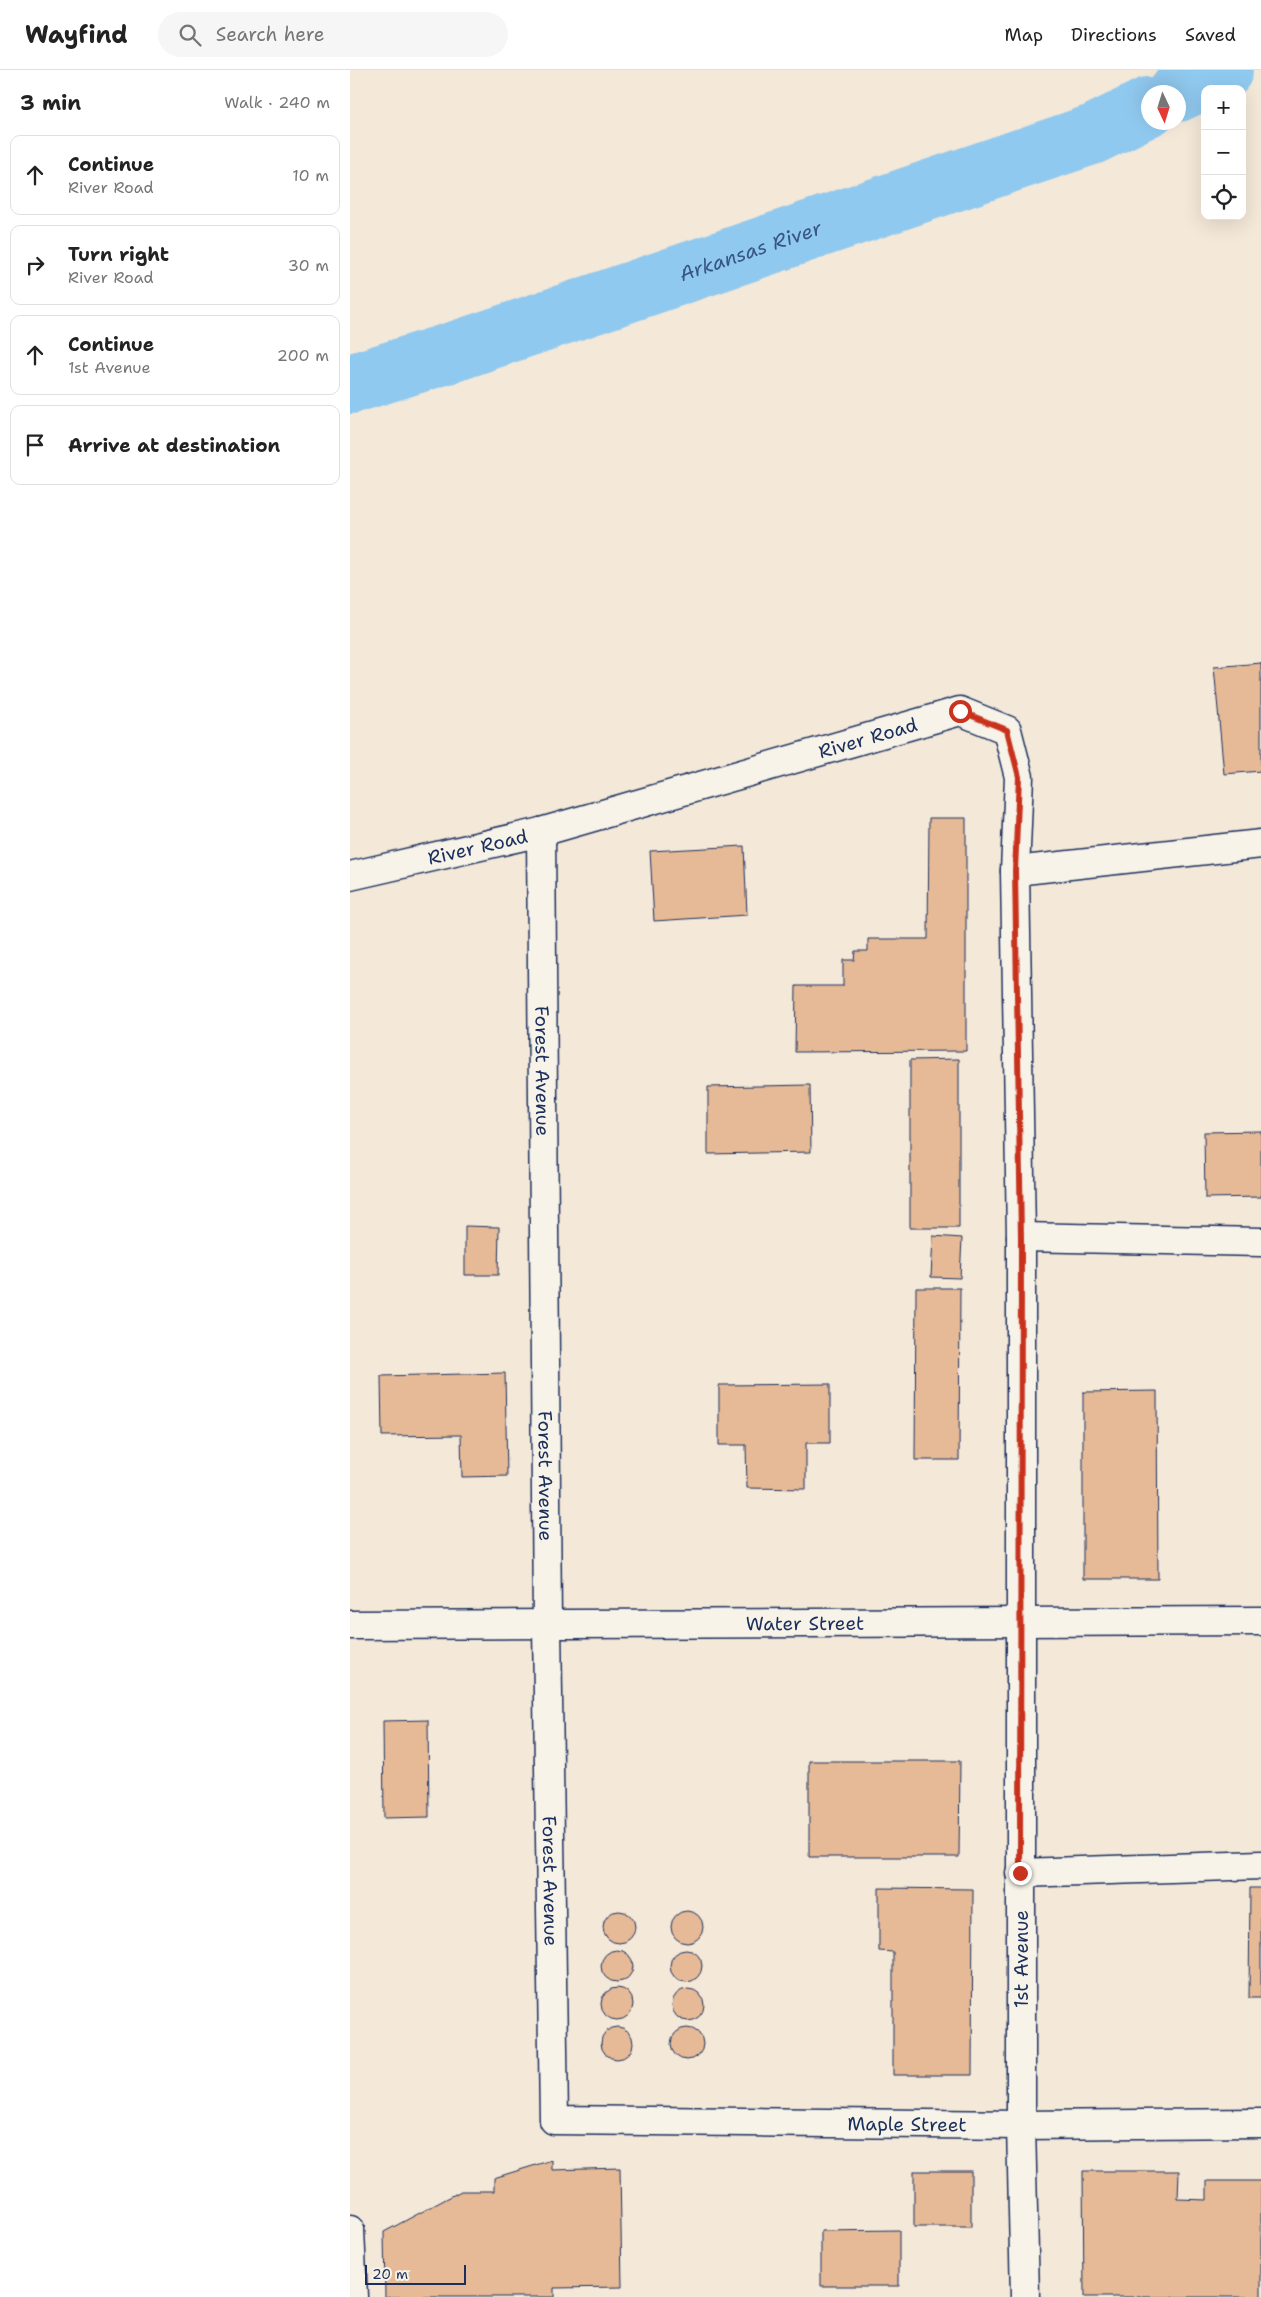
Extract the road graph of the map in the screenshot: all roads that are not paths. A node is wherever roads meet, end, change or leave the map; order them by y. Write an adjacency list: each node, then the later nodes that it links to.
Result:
1 (541, 832): 3 (street, River Road); 4 (street, River Road); 10 (street, Forest Avenue)
2 (1261, 844): 3 (street)
3 (1015, 871): 5 (street, 1st Avenue)
4 (350, 876)
5 (1021, 1237): 6 (street); 8 (street, 1st Avenue)
6 (1261, 1242)
7 (1261, 1621): 8 (street, Water Street)
8 (1022, 1622): 10 (street, Water Street); 12 (street, 1st Avenue)
9 (350, 1625): 10 (street, Water Street)
10 (546, 1625): 13 (street, Forest Avenue)
11 (1261, 1865): 12 (street)
12 (1020, 1873): 15 (street, 1st Avenue)
13 (554, 2120): 15 (street, Maple Street)
14 (1261, 2123): 15 (street, Maple Street)
15 (1021, 2125): 18 (street, 1st Avenue)
16 (350, 2230): 17 (street)
17 (353, 2297)
18 (1025, 2297)

